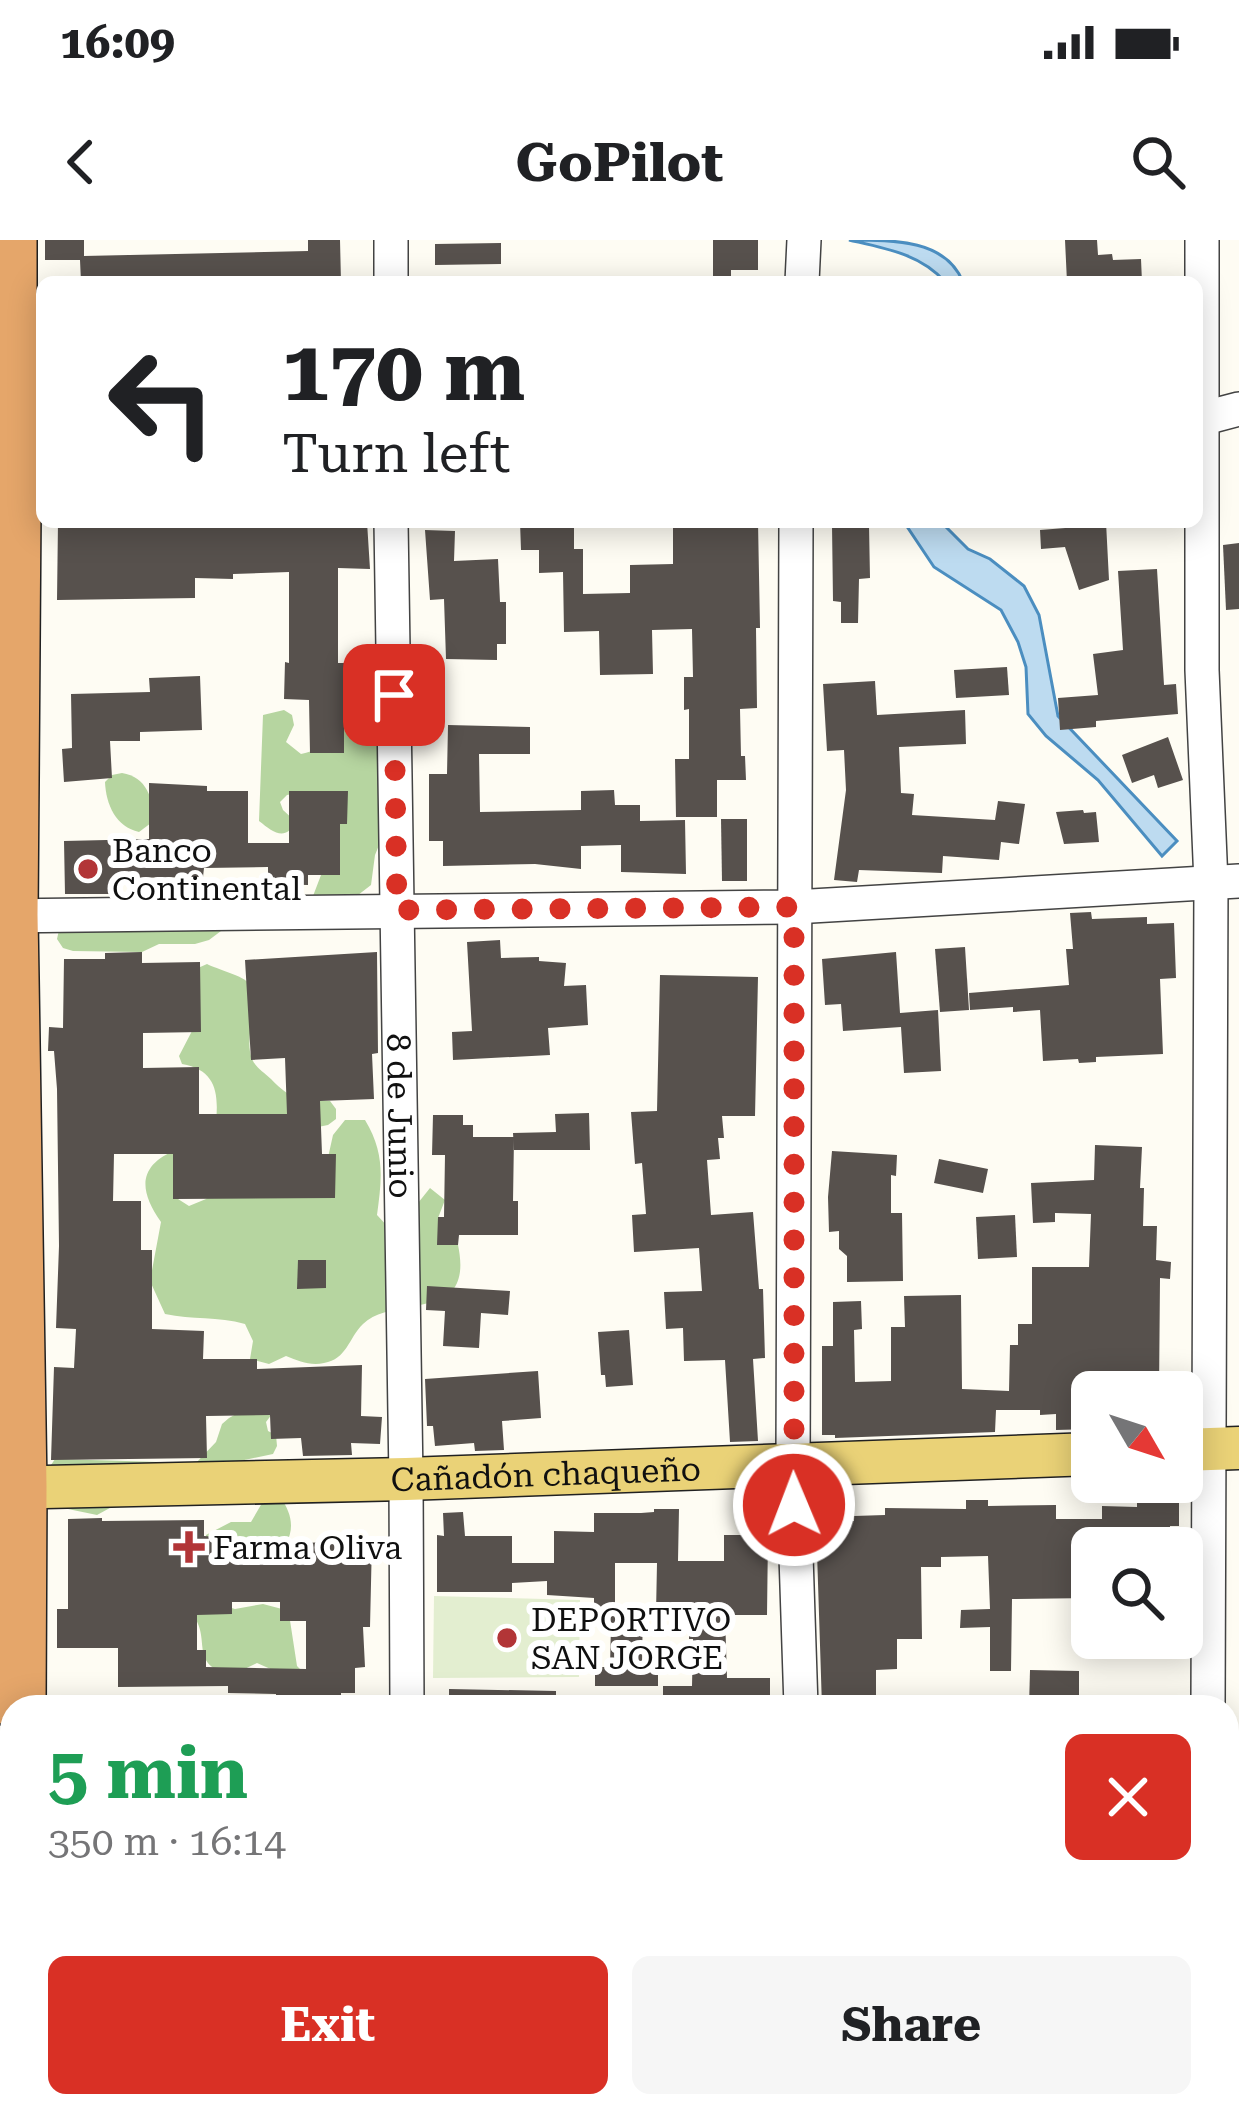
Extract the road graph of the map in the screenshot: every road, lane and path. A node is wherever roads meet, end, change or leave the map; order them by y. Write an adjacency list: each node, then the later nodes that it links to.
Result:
1 (11, 240): 10 (highway)
2 (391, 240): 5 (street)
3 (804, 240): 6 (street)
4 (1202, 240): 7 (street)
5 (391, 276)
6 (802, 276)
7 (1201, 276)
8 (1239, 409): 9 (street)
9 (1203, 419)
10 (18, 450): 11 (highway)
11 (8, 510): 18 (highway)
12 (392, 528): 17 (street, 8 de Junio)
13 (796, 528): 16 (street)
14 (1200, 528): 15 (street)
15 (1225, 882): 16 (street); 20 (street)
16 (794, 907): 17 (street); 22 (street)
17 (397, 910): 18 (street); 23 (street, 8 de Junio)
18 (6, 915): 19 (highway)
19 (7, 1165): 24 (highway)
20 (1210, 1449): 28 (street)
21 (1071, 1455): 22 (main road, Cañadón chaqueño)
22 (793, 1465): 23 (main road, Cañadón chaqueño); 27 (street)
23 (406, 1479): 24 (main road, Cañadón chaqueño); 26 (street, 8 de Junio)
24 (10, 1488): 25 (highway)
25 (19, 1695)
26 (406, 1695)
27 (801, 1695)
28 (1208, 1695)

